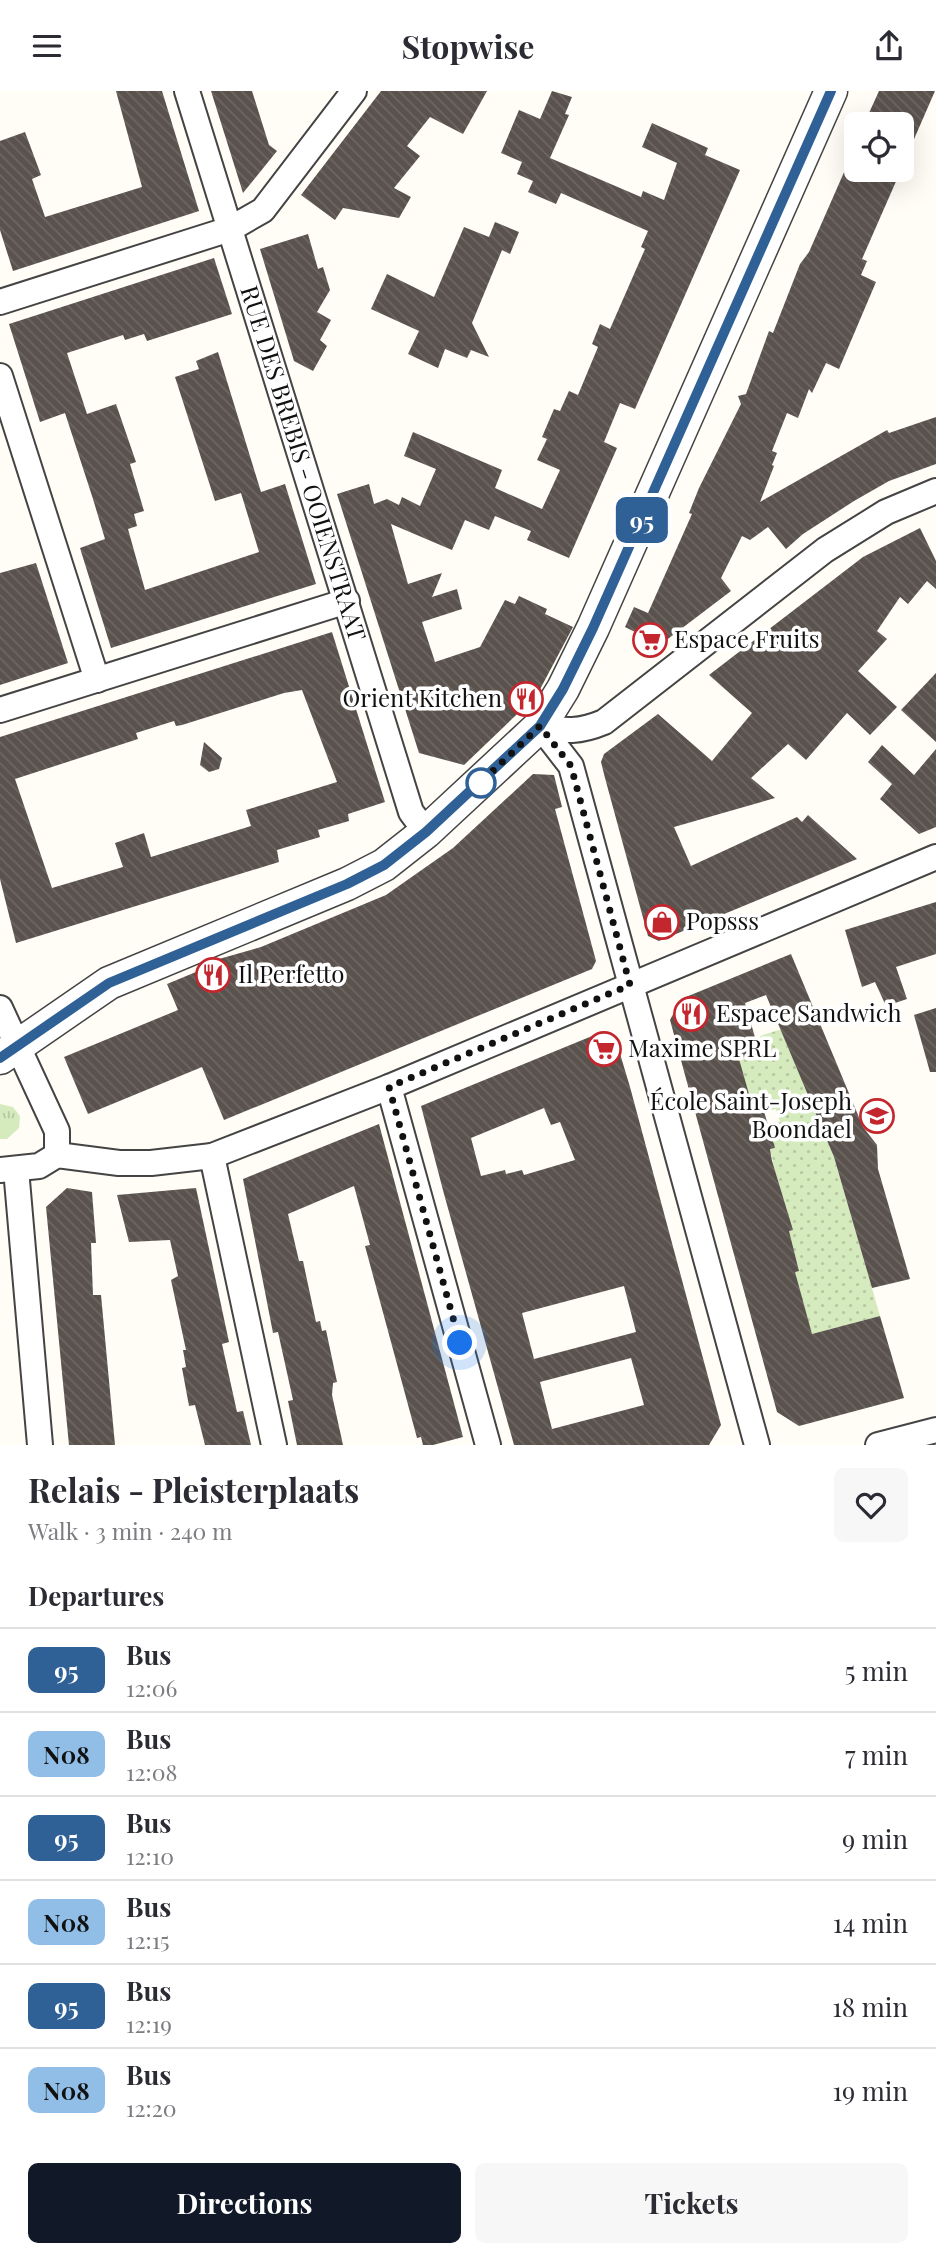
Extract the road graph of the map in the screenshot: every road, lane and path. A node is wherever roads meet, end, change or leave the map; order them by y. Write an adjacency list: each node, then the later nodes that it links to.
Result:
1 (187, 91): 4 (street, RUE DES BREBIS - OOIENSTRAAT)
2 (354, 91): 4 (street)
3 (831, 91): 11 (street)
4 (230, 229): 5 (street); 8 (street, RUE DES BREBIS - OOIENSTRAAT)
5 (0, 302)
6 (0, 376): 9 (street)
7 (936, 491): 11 (street)
8 (347, 601): 9 (street); 12 (street, RUE DES BREBIS - OOIENSTRAAT)
9 (97, 680): 10 (street)
10 (0, 710)
11 (540, 726): 12 (street); 14 (street)
12 (426, 832): 16 (street)
13 (936, 857): 14 (street)
14 (630, 985): 17 (street); 25 (street)
15 (0, 1008): 16 (street)
16 (9, 1051): 18 (street)
17 (389, 1087): 19 (street); 24 (street)
18 (57, 1155): 19 (street); 20 (street)
19 (212, 1156): 23 (street)
20 (8, 1169): 22 (street)
21 (936, 1430): 26 (street)
22 (40, 1445)
23 (274, 1445)
24 (488, 1445)
25 (757, 1445)
26 (878, 1445)

